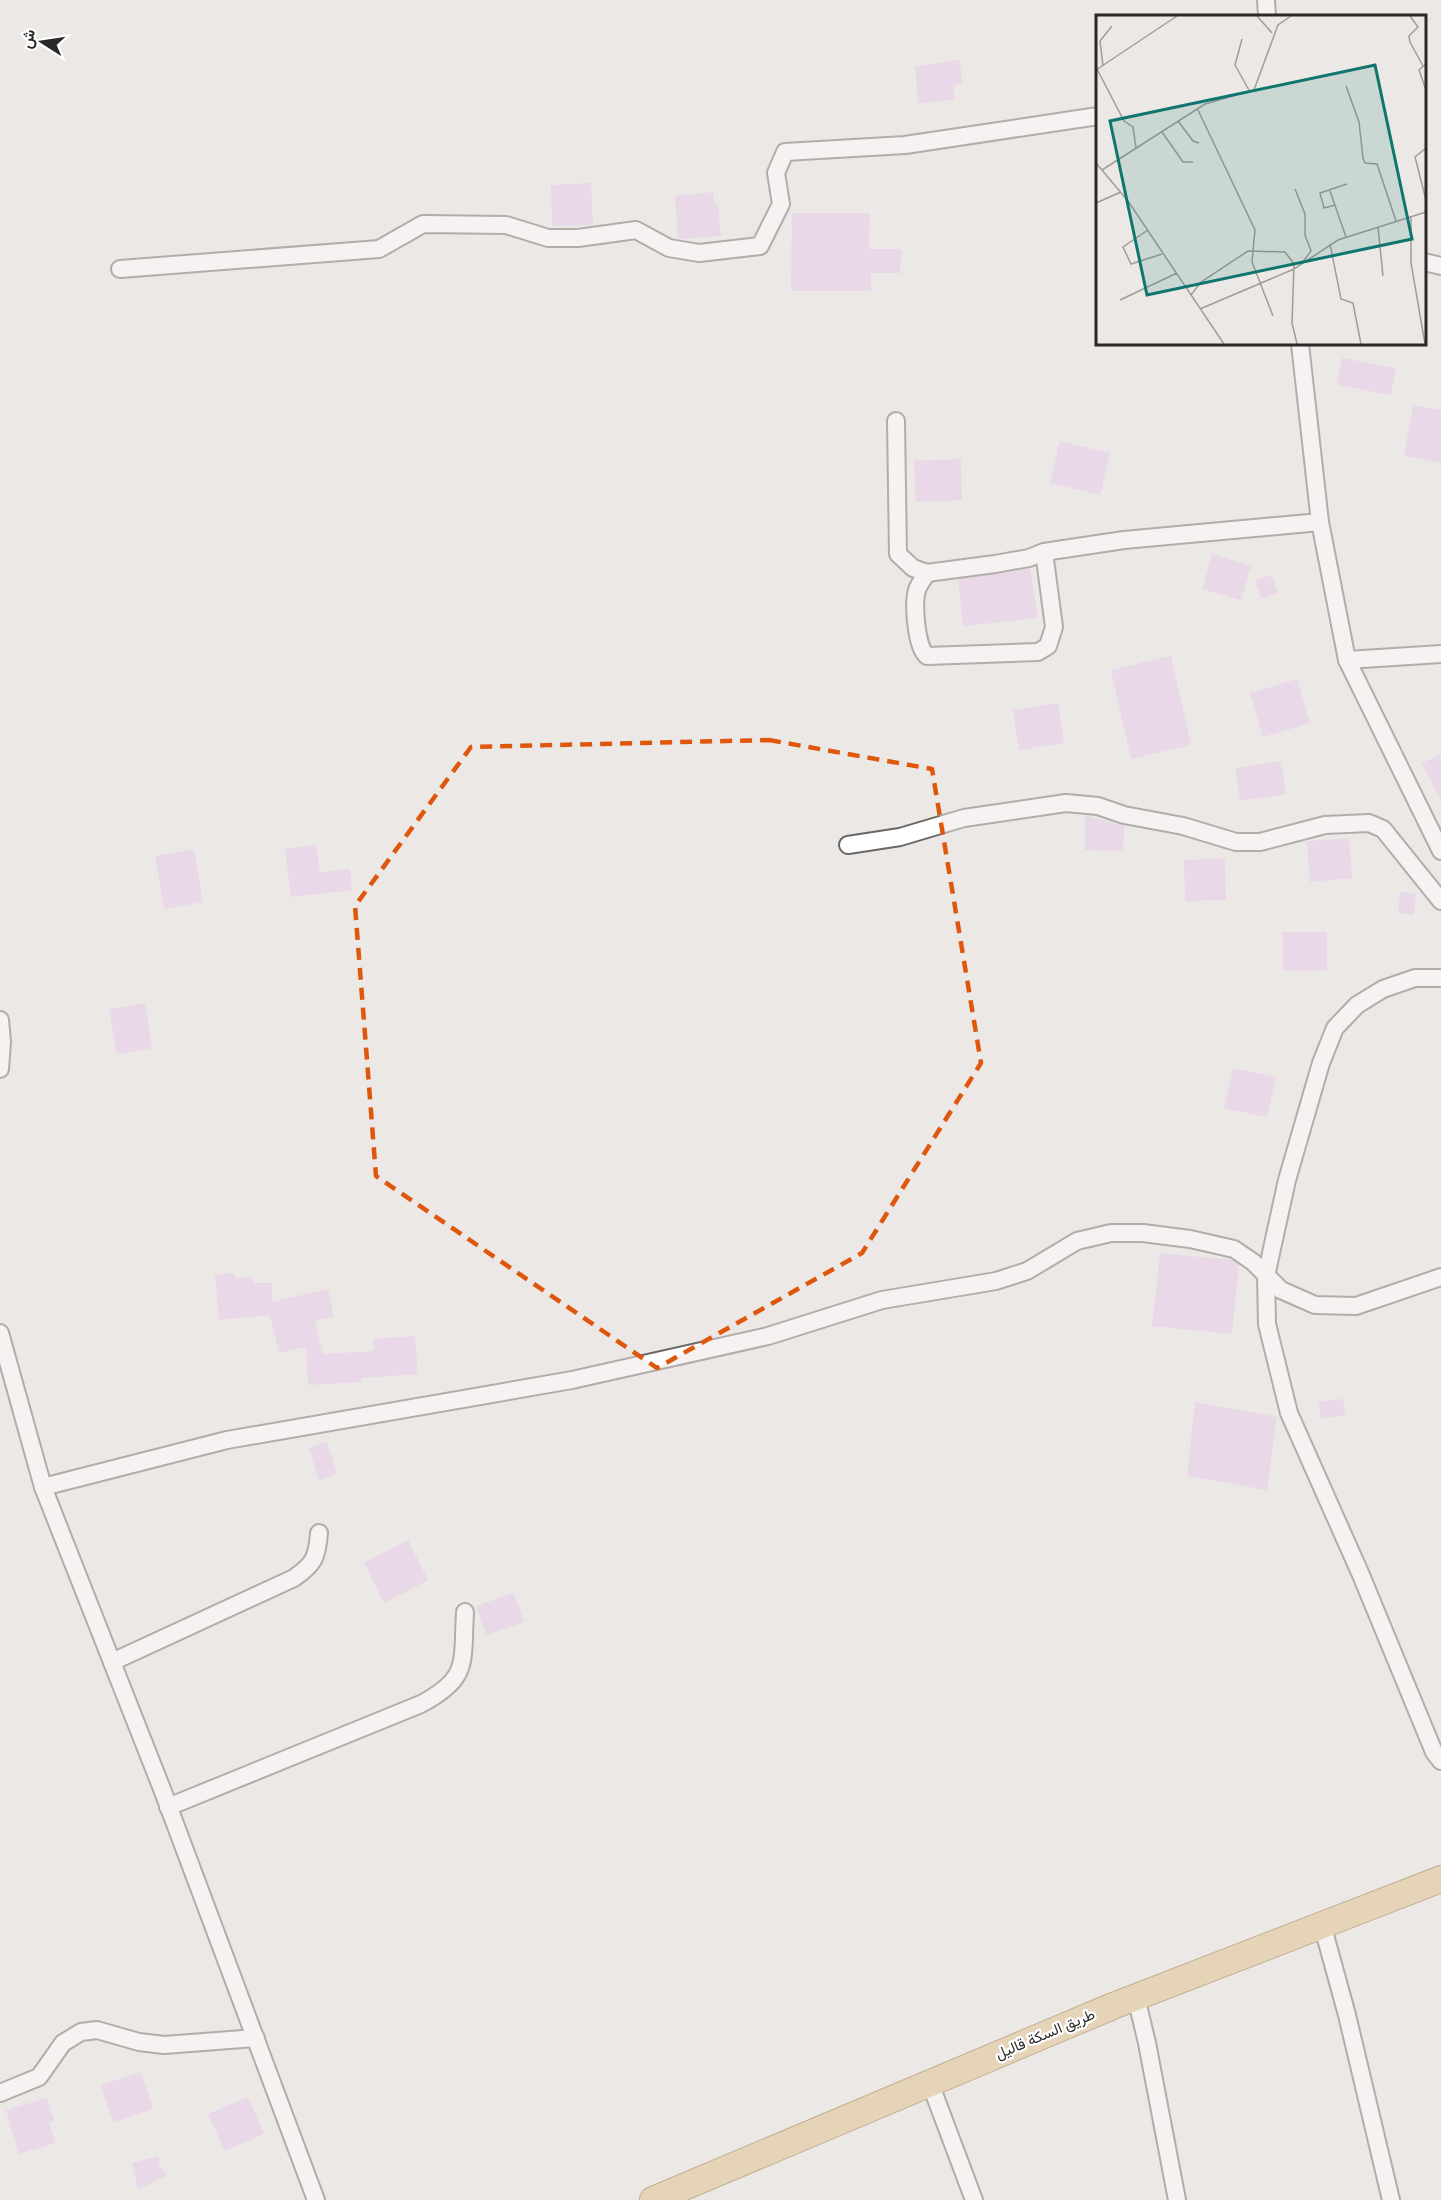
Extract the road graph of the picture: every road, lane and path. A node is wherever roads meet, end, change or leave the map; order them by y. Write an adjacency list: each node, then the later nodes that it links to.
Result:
1 (1266, 0): 2 (street)
2 (1267, 15)
3 (1096, 116): 6 (street)
4 (1426, 262): 5 (street)
5 (1441, 266)
6 (120, 269)
7 (1300, 345): 9 (street)
8 (896, 422): 11 (street)
9 (1320, 522): 10 (street); 13 (street)
10 (1044, 552): 11 (street); 11 (street)
11 (927, 573)
12 (1441, 654): 13 (street)
13 (1347, 660): 15 (street)
14 (848, 845): 16 (street)
15 (1441, 851)
16 (1441, 901)
17 (1441, 978): 21 (street)
18 (0, 1020): 19 (street)
19 (1, 1043): 20 (street)
20 (0, 1069)
21 (1266, 1276): 22 (street); 24 (street); 28 (street)
22 (1441, 1277)
23 (0, 1333): 24 (street)
24 (43, 1486): 27 (street)
25 (319, 1533): 27 (street)
26 (465, 1612): 29 (street)
27 (112, 1662): 29 (street)
28 (1441, 1761)
29 (168, 1807): 33 (street)
30 (1441, 1879): 31 (main road, طريق السكة قاليل)
31 (1322, 1924): 32 (main road, طريق السكة قاليل); 40 (street)
32 (1136, 1997): 34 (main road, طريق السكة قاليل); 39 (street)
33 (256, 2038): 35 (street); 36 (street)
34 (930, 2083): 37 (main road, طريق السكة قاليل); 38 (street)
35 (0, 2093)
36 (316, 2200)
37 (654, 2200)
38 (974, 2200)
39 (1177, 2200)
40 (1391, 2200)

